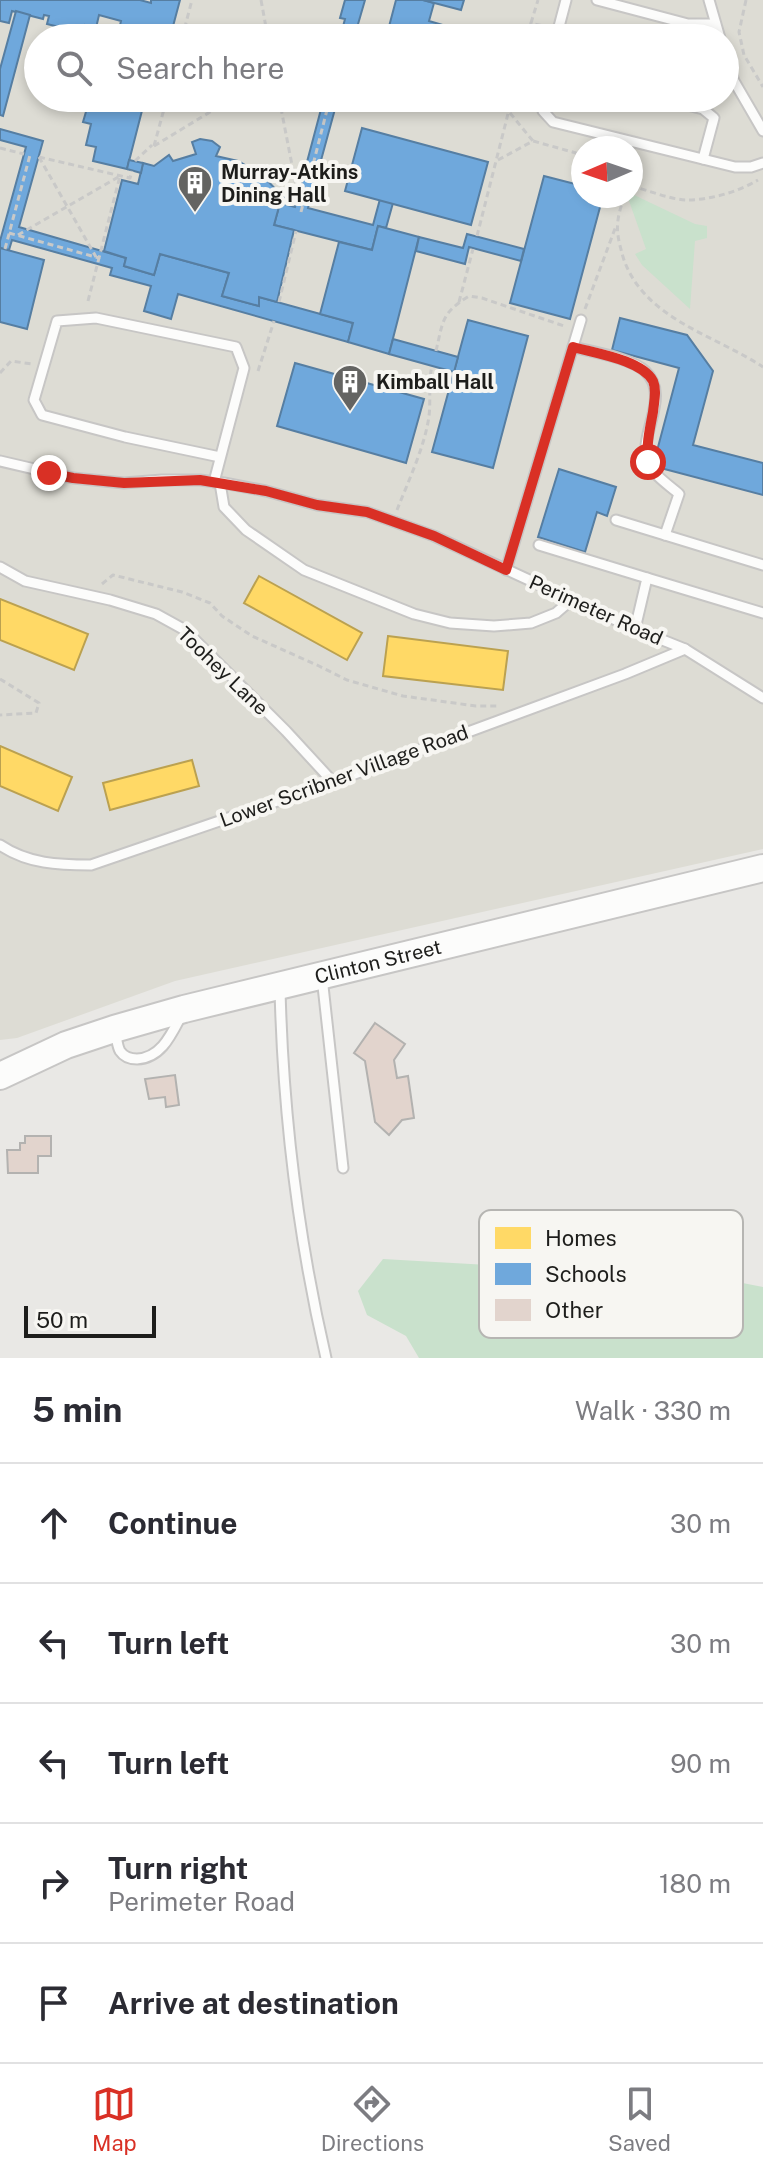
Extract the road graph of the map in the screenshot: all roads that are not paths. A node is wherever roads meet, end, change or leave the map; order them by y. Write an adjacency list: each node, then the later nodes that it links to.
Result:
1 (566, 0): 4 (lane)
2 (597, 0): 5 (lane)
3 (709, 0): 5 (lane)
4 (560, 24)
5 (715, 24)
6 (739, 90): 9 (lane)
7 (544, 112): 10 (lane)
8 (707, 112): 10 (lane)
9 (763, 131)
10 (703, 159): 11 (lane)
11 (763, 163)
12 (581, 320): 13 (lane)
13 (573, 347): 18 (lane); 22 (lane)
14 (220, 457): 14 (lane); 16 (lane)
15 (0, 461): 16 (lane, Perimeter Road)
16 (217, 482): 22 (lane, Perimeter Road); 24 (lane)
17 (616, 520): 18 (lane)
18 (665, 535): 20 (lane)
19 (539, 545): 23 (lane)
20 (763, 565)
21 (0, 567): 29 (lane, Toohey Lane)
22 (506, 570): 24 (lane, Perimeter Road)
23 (647, 578): 25 (lane); 26 (lane)
24 (571, 600): 26 (lane, Perimeter Road)
25 (763, 613)
26 (635, 629): 27 (lane, Perimeter Road)
27 (685, 649): 28 (lane, Perimeter Road); 29 (lane, Lower Scribner Village Road)
28 (763, 698)
29 (333, 782): 30 (lane, Lower Scribner Village Road)
30 (0, 845)
31 (763, 868): 32 (street, Clinton Street)
32 (322, 974): 33 (street, Clinton Street); 37 (lane)
33 (280, 984): 34 (street, Clinton Street); 38 (lane)
34 (184, 1009): 35 (street, Clinton Street); 35 (lane)
35 (114, 1029): 36 (street, Clinton Street)
36 (0, 1076)
37 (343, 1168)
38 (326, 1358)

